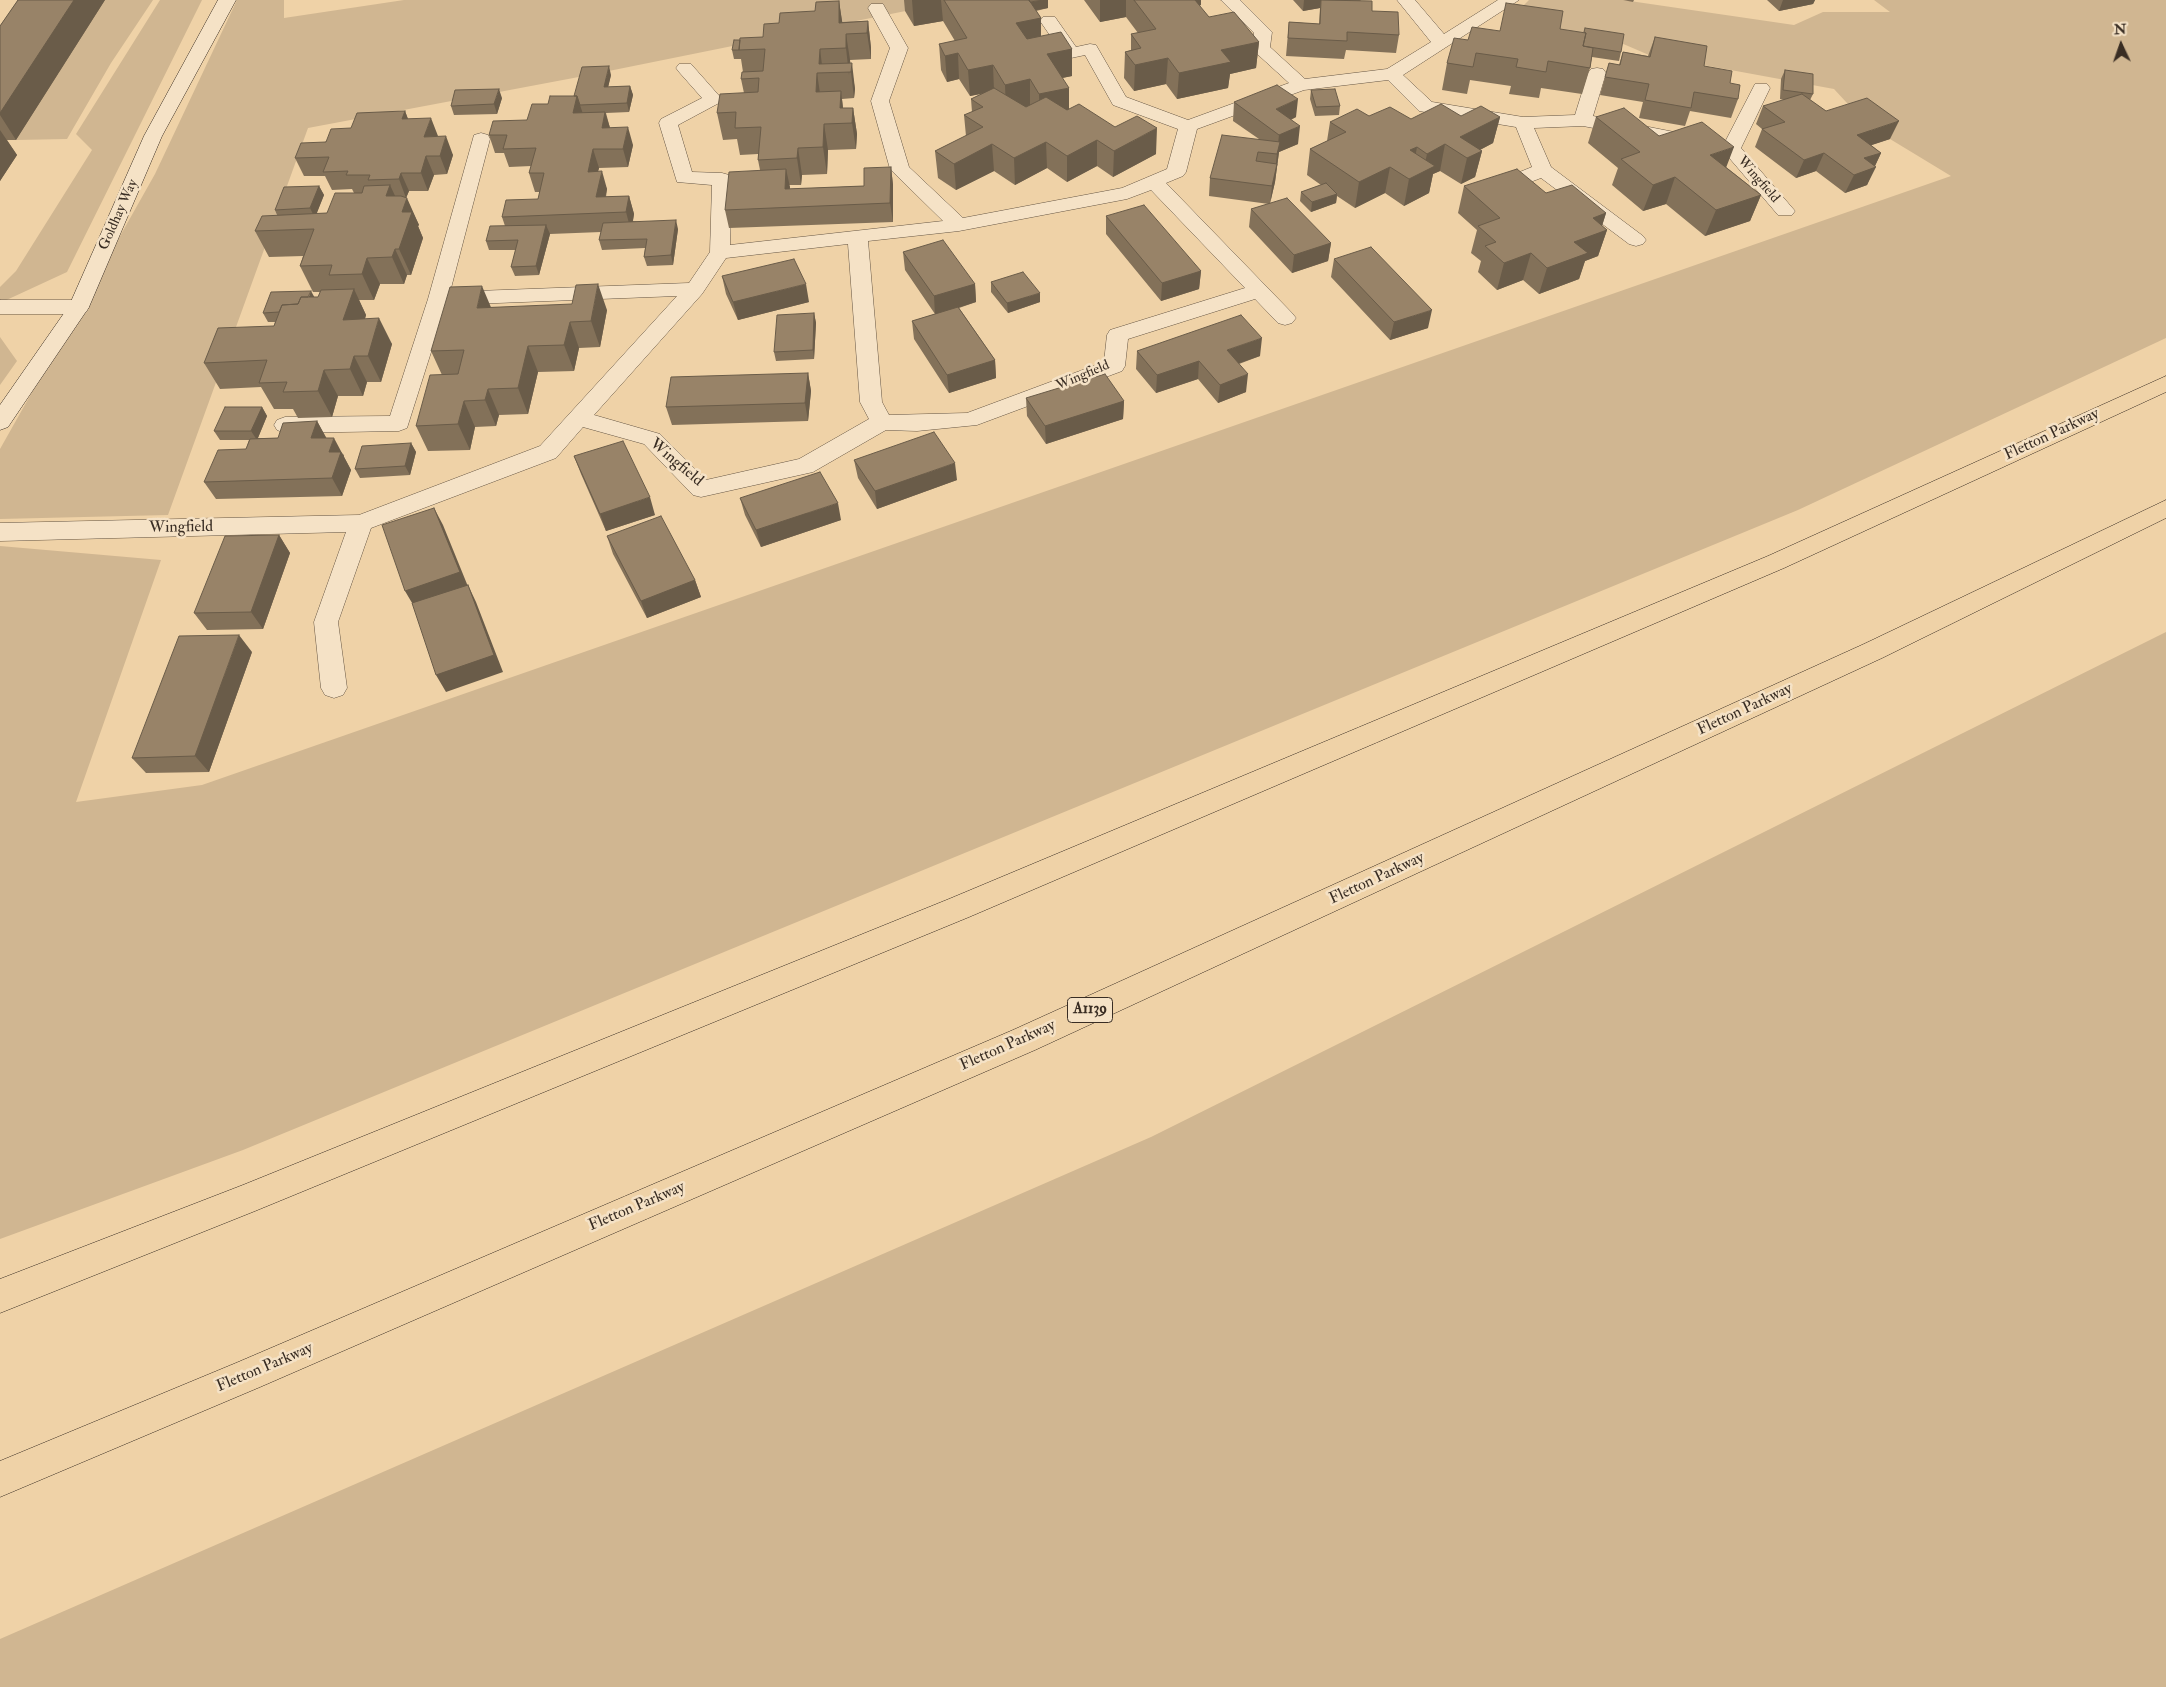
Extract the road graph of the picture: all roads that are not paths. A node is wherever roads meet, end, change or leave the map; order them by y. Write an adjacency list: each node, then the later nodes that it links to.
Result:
1 (227, 0): 29 (street, Goldhay Way)
2 (1230, 0): 11 (street)
3 (1406, 0): 7 (street)
4 (1510, 0): 7 (street)
5 (877, 8): 22 (street)
6 (1049, 21): 15 (street)
7 (1442, 43): 10 (street)
8 (685, 68): 25 (street)
9 (1597, 73): 13 (street)
10 (1392, 74): 11 (street); 14 (street, Wingfield)
11 (1301, 85): 15 (street)
12 (1761, 88): 17 (street, Wingfield)
13 (1583, 120): 14 (street, Wingfield); 17 (street, Wingfield)
14 (1523, 124): 18 (street)
15 (1188, 126): 19 (street)
16 (481, 139): 28 (street)
17 (1731, 148): 21 (street, Wingfield)
18 (1543, 170): 20 (street); 24 (street)
19 (1154, 182): 22 (street); 27 (street)
20 (1479, 195)
21 (1785, 211)
22 (959, 225): 23 (street)
23 (858, 237): 25 (street); 35 (street)
24 (1636, 240)
25 (720, 252): 26 (street, Wingfield)
26 (695, 289): 28 (street); 33 (street, Wingfield)
27 (1259, 291): 31 (street); 35 (street, Wingfield)
28 (438, 299): 36 (street)
29 (79, 306): 30 (street); 34 (street, Goldhay Way)
30 (0, 307)
31 (1285, 318)
32 (2166, 383): 41 (highway, Fletton Parkway)
33 (579, 418): 35 (street, Wingfield); 38 (street, Wingfield)
34 (0, 422)
35 (882, 422)
36 (285, 425)
37 (2166, 508): 42 (highway, Fletton Parkway / A1139)
38 (361, 523): 39 (street, Wingfield); 40 (street)
39 (0, 532)
40 (334, 688)
41 (0, 1296)
42 (0, 1479)

